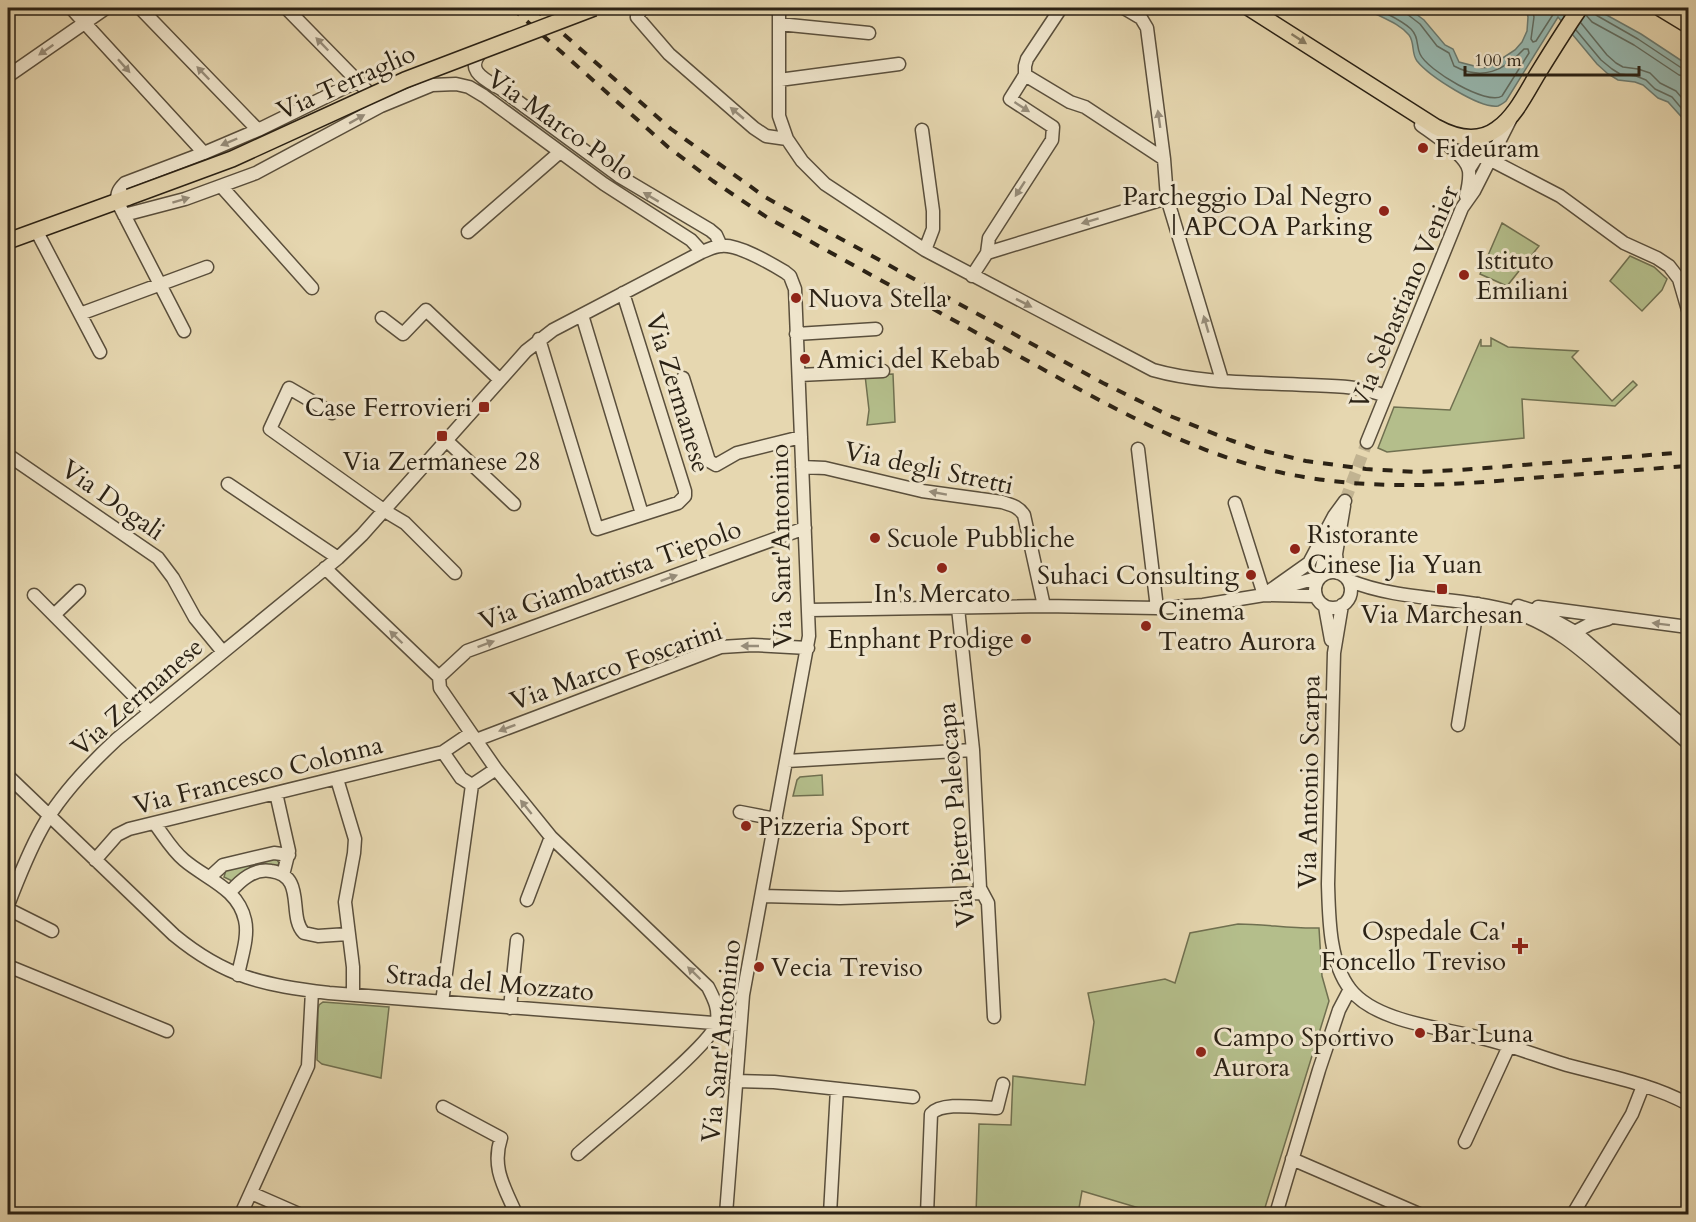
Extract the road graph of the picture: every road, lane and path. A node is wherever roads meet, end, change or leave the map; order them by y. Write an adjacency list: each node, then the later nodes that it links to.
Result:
1 (71, 8): 13 (street)
2 (106, 8): 13 (street)
3 (140, 8): 26 (street, one-way to 3)
4 (286, 8): 22 (street, one-way to 4)
5 (594, 8): 17 (main road, Via Terraglio, bridge)
6 (779, 8): 14 (street)
7 (1061, 8): 19 (street)
8 (1124, 8): 31 (street, one-way to 8)
9 (1249, 8): 23 (main road, one-way to 23)
10 (1580, 8): 25 (main road)
11 (1660, 8): 15 (main road)
12 (639, 12): 28 (street, one-way to 12)
13 (85, 23): 20 (street, one-way to 20); 30 (street, one-way to 30)
14 (779, 24): 16 (street); 21 (street)
15 (1689, 25)
16 (869, 33)
17 (485, 50): 35 (main road, Via Terraglio, bridge); 39 (street, one-way to 17)
18 (899, 64): 21 (street)
19 (1025, 75): 31 (street); 42 (street, one-way to 42)
20 (8, 76)
21 (779, 80): 28 (street)
22 (358, 81): 24 (street); 26 (street, Via Terraglio)
23 (1375, 88): 25 (main road); 32 (street)
24 (381, 106): 29 (street, Via Marco Polo); 33 (street, Via Terraglio, one-way to 24)
25 (1518, 106): 32 (street, Via Sebastiano Venier)
26 (258, 130): 30 (street, Via Terraglio, one-way to 30)
27 (922, 130): 40 (street)
28 (787, 139): 40 (street)
29 (560, 152): 37 (street); 41 (street, Via Marco Polo)
30 (204, 153): 35 (street, Via Terraglio)
31 (1164, 159): 34 (street)
32 (1479, 164): 48 (street); 62 (street, Via Sebastiano Venier)
33 (221, 186): 35 (street, Via Terraglio, one-way to 33); 46 (street)
34 (1167, 198): 42 (street, one-way to 42); 61 (street, one-way to 34)
35 (123, 204): 36 (main road, Via Terraglio); 45 (street)
36 (36, 231): 38 (main road, Via Terraglio); 49 (street)
37 (468, 232)
38 (8, 241)
39 (721, 246): 41 (street, Via Zermanese); 54 (street, Via Sant'Antonino)
40 (925, 250): 44 (street)
41 (702, 252): 47 (street, Via Zermanese)
42 (987, 253): 44 (street)
43 (207, 267): 45 (street)
44 (972, 276): 61 (street, one-way to 61)
45 (161, 284): 49 (street); 53 (street)
46 (312, 288)
47 (623, 293): 50 (street, Via Zermanese); 75 (street, Via Zermanese)
48 (1689, 310)
49 (80, 314): 56 (street)
50 (582, 315): 55 (street, Via Zermanese); 75 (street)
51 (382, 318): 60 (street)
52 (876, 329): 54 (street)
53 (184, 331)
54 (796, 334): 58 (street, Via Sant'Antonino)
55 (539, 339): 60 (street, Via Zermanese); 75 (street, Via Zermanese)
56 (100, 352)
57 (883, 372): 58 (street)
58 (799, 375): 64 (street, Via Sant'Antonino)
59 (683, 378): 64 (street)
60 (499, 379): 65 (street, Via Zermanese)
61 (1222, 380): 62 (street)
62 (1385, 396): 66 (street, Via Sebastiano Venier)
63 (332, 413): 74 (street)
64 (801, 437): 69 (street, Via Sant'Antonino)
65 (446, 440): 73 (street); 74 (street, Via Zermanese)
66 (1367, 442)
67 (1138, 449): 93 (street)
68 (8, 455): 101 (street, Via Dogali)
69 (802, 467): 76 (street, Via Sant'Antonino); 90 (street, Via degli Stretti, one-way to 69)
70 (228, 484): 77 (street)
71 (1345, 501): 80 (street); 81 (street); 85 (street)
72 (1235, 503): 85 (street)
73 (514, 504)
74 (384, 511): 77 (street, Via Zermanese); 79 (street)
75 (642, 514)
76 (805, 528): 94 (street, Via Sant'Antonino); 103 (street, Via Giambattista Tiepolo, one-way to 76)
77 (338, 558): 78 (street, Via Zermanese)
78 (325, 568): 101 (street, Via Zermanese); 103 (street, one-way to 78)
79 (455, 573)
80 (1343, 576): 81 (street); 83 (street); 87 (street)
81 (1320, 577): 85 (street); 86 (street)
82 (79, 591): 96 (street)
83 (1378, 591): 87 (street); 88 (street)
84 (34, 595): 96 (street)
85 (1264, 595): 86 (street); 93 (street)
86 (1316, 596): 91 (street)
87 (1346, 602): 91 (street); 102 (street, Via Antonio Scarpa)
88 (1478, 604): 89 (street); 99 (street); 105 (street)
89 (1513, 605): 95 (street); 99 (street)
90 (1044, 606): 92 (street); 93 (street)
91 (1325, 607): 102 (street, Via Antonio Scarpa)
92 (958, 608): 94 (street); 109 (street, Via Pietro Paleocapa)
93 (1157, 608)
94 (809, 610): 100 (street, Via Sant'Antonino)
95 (1579, 612): 97 (street); 99 (street)
96 (54, 615): 104 (street)
97 (1613, 618): 98 (street, one-way to 97); 99 (street)
98 (1689, 627)
99 (1573, 634): 106 (street); 108 (street)
100 (808, 648): 107 (street, Via Marco Foscarini, one-way to 107); 111 (street, Via Sant'Antonino)
101 (223, 652): 104 (street, Via Zermanese)
102 (1334, 653): 136 (street, Via Antonio Scarpa)
103 (439, 677): 107 (street)
104 (150, 712): 118 (street, Via Zermanese)
105 (1458, 725)
106 (1689, 730)
107 (474, 736): 110 (street, Via Marco Foscarini); 112 (street)
108 (1689, 743)
109 (973, 750): 111 (street); 127 (street, Via Pietro Paleocapa)
110 (443, 752): 114 (street, Via Francesco Colonna); 115 (street)
111 (787, 761): 119 (street, Via Sant'Antonino)
112 (496, 769): 115 (street); 121 (street, one-way to 112)
113 (8, 776): 118 (street, Strada del Mozzato)
114 (337, 779): 116 (street, Via Francesco Colonna); 132 (street)
115 (472, 785): 139 (street)
116 (276, 793): 120 (street, Via Francesco Colonna); 122 (street)
117 (740, 812): 119 (street)
118 (50, 816): 123 (street, Strada del Mozzato); 130 (street, Via Zermanese)
119 (776, 819): 128 (street, Via Sant'Antonino)
120 (155, 824): 123 (street, Via Francesco Colonna); 125 (street)
121 (551, 837): 129 (street); 142 (street, one-way to 121)
122 (289, 855): 124 (street); 125 (street)
123 (95, 860): 135 (street, Strada del Mozzato)
124 (282, 875): 126 (street); 132 (street)
125 (210, 877): 126 (street)
126 (230, 892): 135 (street)
127 (982, 893): 128 (street); 141 (street, Via Pietro Paleocapa)
128 (762, 896): 143 (street, Via Sant'Antonino)
129 (527, 900)
130 (8, 907): 131 (street, Via Zermanese)
131 (52, 931)
132 (348, 934): 138 (street)
133 (517, 940): 140 (street)
134 (8, 966): 144 (street)
135 (238, 975): 137 (street, Strada del Mozzato)
136 (1350, 989): 145 (street, Via Antonio Scarpa); 155 (street)
137 (312, 991): 138 (street, Strada del Mozzato); 156 (street)
138 (353, 995): 139 (street, Strada del Mozzato)
139 (442, 1002): 140 (street, Strada del Mozzato)
140 (510, 1008): 142 (street, Strada del Mozzato)
141 (994, 1017)
142 (717, 1024): 143 (street, Strada del Mozzato); 154 (street)
143 (739, 1025): 146 (street, Via Sant'Antonino)
144 (167, 1031)
145 (1509, 1046): 148 (street, Via Antonio Scarpa); 153 (street)
146 (736, 1081): 149 (street); 160 (street, Via Sant'Antonino)
147 (1003, 1084): 162 (street)
148 (1643, 1086): 151 (street, Via Antonio Scarpa); 165 (street)
149 (837, 1089): 150 (street); 161 (street)
150 (913, 1097)
151 (1689, 1104)
152 (443, 1107): 159 (street)
153 (1465, 1142)
154 (578, 1154)
155 (1292, 1159): 163 (street); 164 (street)
156 (251, 1193): 157 (street); 158 (street)
157 (242, 1215)
158 (299, 1215)
159 (516, 1215)
160 (726, 1215)
161 (830, 1215)
162 (927, 1215)
163 (1276, 1215)
164 (1419, 1215)
165 (1573, 1215)

